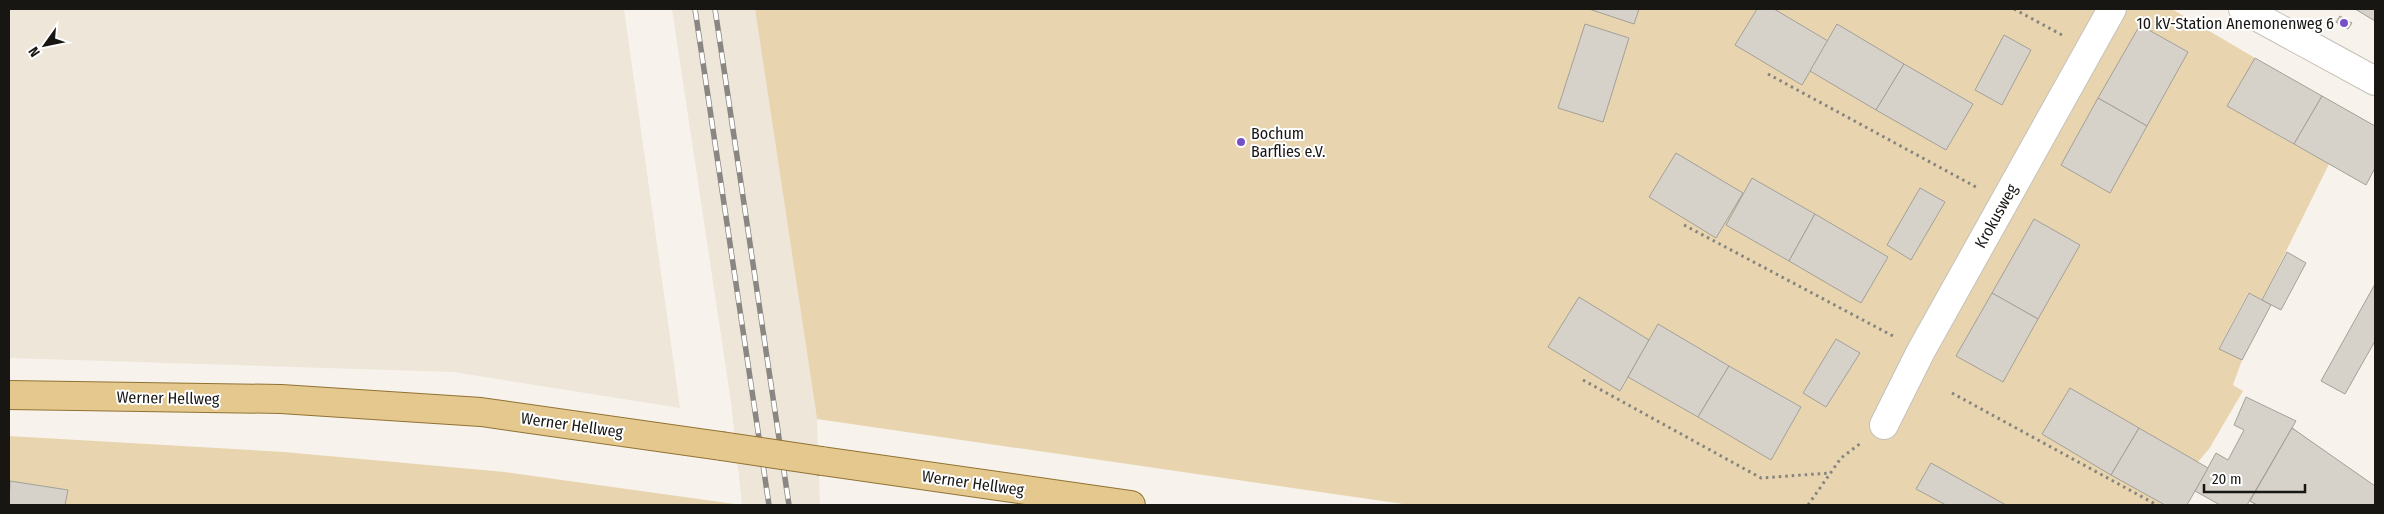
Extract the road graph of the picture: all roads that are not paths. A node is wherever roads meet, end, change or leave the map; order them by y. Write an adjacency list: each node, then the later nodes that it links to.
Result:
1 (2112, 9): 5 (street, Krokusweg)
2 (2243, 9): 3 (street)
3 (2375, 81)
4 (9, 394): 6 (main road, Werner Hellweg, bridge)
5 (1884, 425)
6 (1131, 505)

